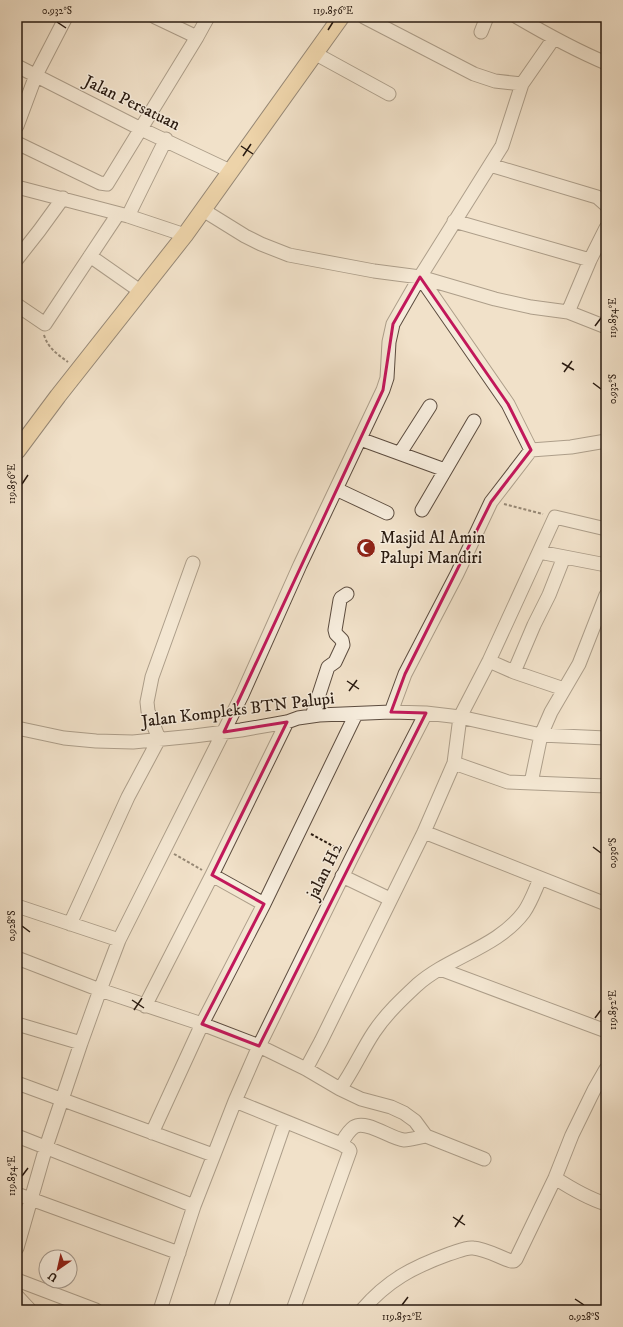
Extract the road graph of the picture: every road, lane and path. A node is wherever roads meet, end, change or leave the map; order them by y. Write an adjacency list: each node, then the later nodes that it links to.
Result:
1 (66, 17): 14 (street)
2 (155, 17): 9 (street)
3 (208, 17): 9 (street)
4 (341, 17): 11 (main road)
5 (364, 17): 15 (street)
6 (487, 17): 8 (street)
7 (517, 17): 10 (street)
8 (481, 32)
9 (197, 38): 18 (street)
10 (554, 38): 12 (street); 15 (street)
11 (316, 54): 16 (street); 22 (main road)
12 (606, 63)
13 (17, 66): 14 (street, Jalan Persatuan)
14 (36, 75): 17 (street); 18 (street, Jalan Persatuan)
15 (522, 84): 21 (street)
16 (389, 94)
17 (17, 126)
18 (141, 129): 19 (street, Jalan Persatuan); 20 (street)
19 (166, 140): 22 (street, Jalan Persatuan); 27 (street)
20 (17, 143)
21 (490, 165): 25 (street); 28 (street)
22 (230, 171): 26 (main road)
23 (17, 187): 24 (street)
24 (63, 198): 27 (street); 32 (street)
25 (606, 205)
26 (203, 210): 30 (main road); 34 (street)
27 (123, 215): 30 (street); 31 (street)
28 (454, 221): 33 (street); 34 (street)
29 (606, 228): 33 (street)
30 (185, 235): 35 (main road)
31 (90, 256): 35 (street); 38 (street)
32 (17, 259)
33 (590, 260): 37 (street)
34 (420, 277): 37 (street); 43 (street); 46 (street)
35 (140, 291): 40 (main road)
36 (17, 306): 38 (street)
37 (568, 312): 39 (street)
38 (44, 324): 40 (path)
39 (606, 327)
40 (78, 370): 45 (main road)
41 (430, 406): 47 (street)
42 (474, 421): 48 (street)
43 (360, 439): 47 (street); 49 (street)
44 (606, 441): 46 (street)
45 (17, 450)
46 (531, 450): 50 (street)
47 (400, 454): 48 (street)
48 (445, 470): 51 (street)
49 (336, 489): 52 (street); 71 (street)
50 (491, 502): 53 (path); 64 (street)
51 (422, 510)
52 (386, 513)
53 (555, 517): 54 (street); 55 (street)
54 (606, 529)
55 (540, 552): 56 (street); 61 (street)
56 (564, 557): 58 (street); 62 (street)
57 (193, 563): 74 (street)
58 (606, 565)
59 (347, 594): 67 (street)
60 (606, 595): 63 (street)
61 (489, 661): 62 (street); 68 (street)
62 (514, 672): 63 (street)
63 (564, 689): 72 (street)
64 (391, 712): 65 (street, Jalan Kompleks BTN Palupi); 66 (street, Jalan Kompleks BTN Palupi)
65 (426, 713): 68 (street, Jalan Kompleks BTN Palupi); 81 (street, jalan H2)
66 (356, 714): 67 (street, Jalan Kompleks BTN Palupi); 78 (street)
67 (312, 716): 69 (street, Jalan Kompleks BTN Palupi)
68 (460, 717): 72 (street, Jalan Kompleks BTN Palupi); 75 (street)
69 (287, 722): 71 (street, Jalan Kompleks BTN Palupi); 82 (street)
70 (17, 728): 74 (street, Jalan Kompleks BTN Palupi)
71 (224, 732): 74 (street, Jalan Kompleks BTN Palupi); 80 (street)
72 (541, 735): 73 (street, Jalan Kompleks BTN Palupi); 76 (street)
73 (606, 738)
74 (160, 739): 89 (street)
75 (454, 763): 76 (street); 79 (street)
76 (531, 783): 77 (street)
77 (606, 786)
78 (301, 829): 81 (path); 86 (street)
79 (424, 832): 84 (street); 85 (street)
80 (165, 849): 82 (path); 90 (street)
81 (352, 856): 83 (street, jalan H2)
82 (212, 875): 86 (street); 94 (street)
83 (342, 876): 85 (street); 99 (street, jalan H2)
84 (540, 879): 87 (street); 92 (street)
85 (390, 899): 100 (street)
86 (264, 904): 96 (street)
87 (606, 904)
88 (17, 906): 89 (street)
89 (70, 924): 90 (street)
90 (119, 940): 93 (street)
91 (17, 958): 93 (street)
92 (440, 969): 97 (street); 103 (street)
93 (100, 990): 94 (street); 98 (street)
94 (145, 1006): 96 (street)
95 (17, 1024): 98 (street)
96 (202, 1024): 99 (street); 107 (street)
97 (606, 1032)
98 (81, 1043): 104 (street)
99 (259, 1046): 100 (street); 105 (street, jalan H2)
100 (306, 1069): 103 (street)
101 (606, 1069): 114 (street)
102 (17, 1083): 104 (street)
103 (340, 1089): 109 (street)
104 (62, 1100): 107 (street); 111 (street)
105 (235, 1100): 106 (street); 112 (street, jalan H2)
106 (285, 1122): 110 (street); 126 (street)
107 (152, 1133): 112 (street)
108 (17, 1136): 111 (street)
109 (426, 1136): 110 (street); 113 (street)
110 (340, 1144): 127 (street)
111 (46, 1147): 116 (street); 118 (street)
112 (213, 1155): 118 (street, jalan H2)
113 (484, 1159)
114 (555, 1178): 117 (street); 128 (street)
115 (17, 1194): 116 (street)
116 (31, 1199): 119 (street); 120 (street)
117 (606, 1204)
118 (194, 1206): 120 (street, jalan H2)
119 (17, 1248)
120 (179, 1253): 125 (street, jalan H2)
121 (17, 1280): 124 (street)
122 (17, 1296): 123 (street)
123 (30, 1310)
124 (96, 1310)
125 (160, 1310)
126 (220, 1310)
127 (294, 1310)
128 (362, 1310)

